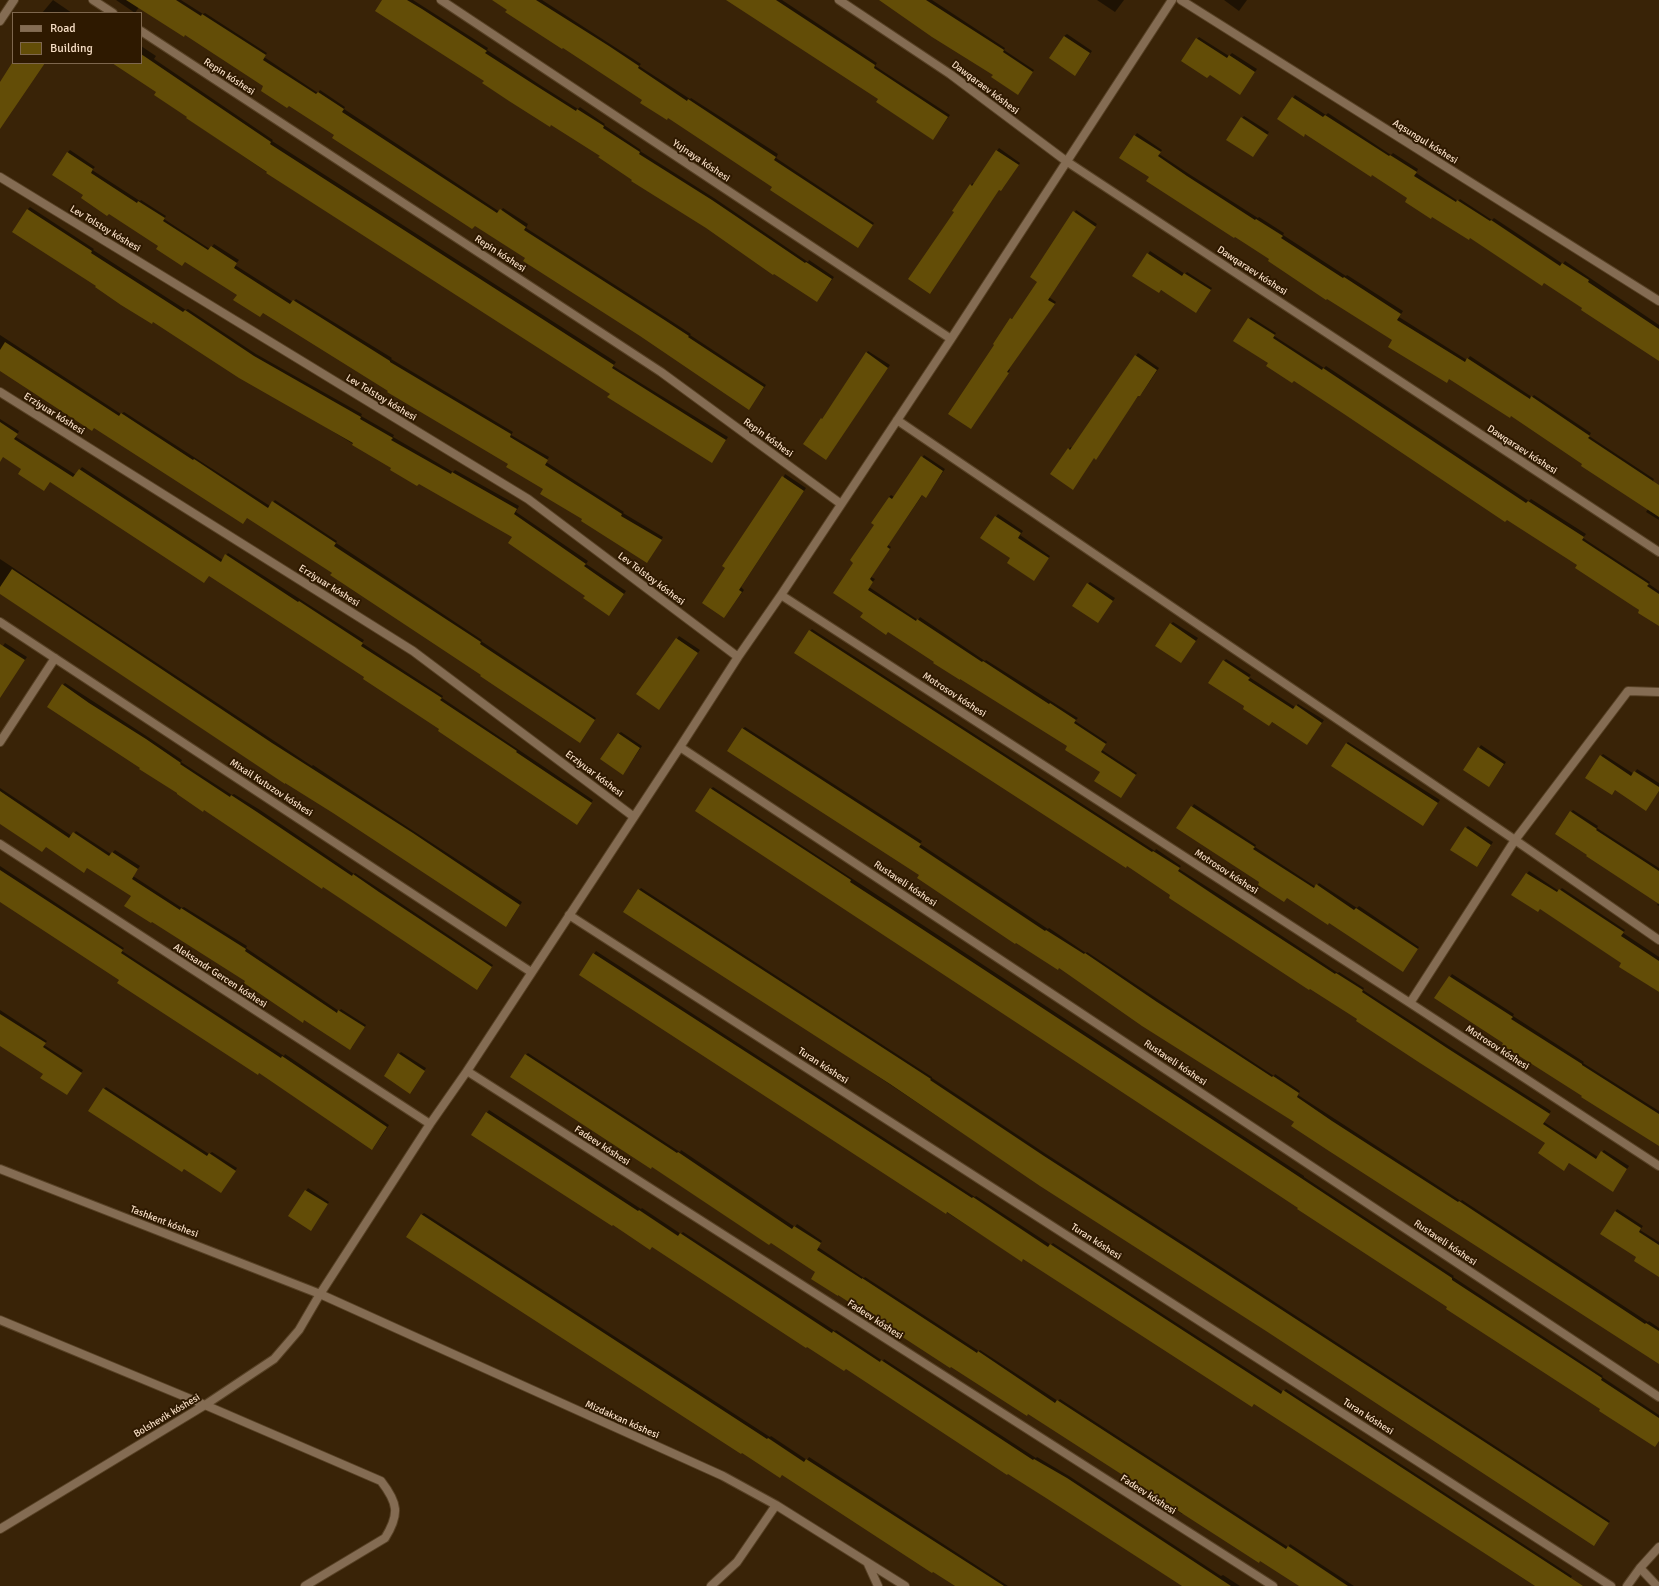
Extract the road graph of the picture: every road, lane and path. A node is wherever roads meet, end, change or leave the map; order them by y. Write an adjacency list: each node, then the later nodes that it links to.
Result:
1 (14, 0): 8 (street)
2 (93, 0): 7 (street)
3 (441, 0): 13 (street, Yujnaya kóshesi)
4 (839, 0): 10 (street, Dawqaraev kóshesi)
5 (1172, 0): 10 (street, Bolshevik kóshesi)
6 (1181, 0): 12 (street, Aqsungul kóshesi)
7 (111, 12)
8 (0, 21)
9 (142, 32): 16 (street, Repin kóshesi)
10 (1066, 161): 13 (street, Bolshevik kóshesi); 17 (street, Dawqaraev kóshesi)
11 (0, 177): 20 (street, Lev Tolstoy kóshesi)
12 (1659, 301)
13 (951, 339): 15 (street, Bolshevik kóshesi)
14 (0, 392): 25 (street, Erziyuar kóshesi)
15 (897, 420): 16 (street, Bolshevik kóshesi); 26 (street)
16 (841, 504): 18 (street, Bolshevik kóshesi)
17 (1659, 552)
18 (781, 595): 20 (street, Bolshevik kóshesi); 31 (street, Motrosov kóshesi)
19 (0, 622): 21 (street, Mixail Kutuzov kóshesi)
20 (738, 657): 24 (street, Bolshevik kóshesi)
21 (55, 658): 23 (street); 30 (street, Mixail Kutuzov kóshesi)
22 (1659, 692): 26 (street)
23 (0, 742)
24 (680, 747): 25 (street, Bolshevik kóshesi); 38 (street, Rustaveli kóshesi)
25 (634, 817): 28 (street, Bolshevik kóshesi)
26 (1515, 840): 29 (street); 31 (street)
27 (0, 844): 33 (street, Aleksandr Gercen kóshesi)
28 (569, 915): 30 (street, Bolshevik kóshesi); 50 (street, Turan kóshesi)
29 (1659, 940)
30 (531, 972): 32 (street, Bolshevik kóshesi)
31 (1410, 1003): 34 (street, Motrosov kóshesi)
32 (467, 1071): 33 (street, Bolshevik kóshesi); 49 (street, Fadeev kóshesi)
33 (430, 1124): 36 (street, Bolshevik kóshesi)
34 (1659, 1166)
35 (0, 1169): 36 (street, Tashkent kóshesi)
36 (320, 1294): 39 (street, Bolshevik kóshesi); 40 (street, Mizdakxan kóshesi)
37 (0, 1320): 39 (street)
38 (1659, 1397)
39 (205, 1405): 41 (street, Bolshevik kóshesi); 45 (street)
40 (776, 1505): 43 (street, Mizdakxan kóshesi); 46 (street)
41 (0, 1529)
42 (1659, 1547): 44 (street)
43 (868, 1564): 47 (street); 48 (street, Mizdakxan kóshesi)
44 (1640, 1568): 51 (street); 52 (street)
45 (305, 1586)
46 (711, 1586)
47 (878, 1586)
48 (905, 1586)
49 (1272, 1586)
50 (1611, 1586)
51 (1627, 1586)
52 (1657, 1586)

